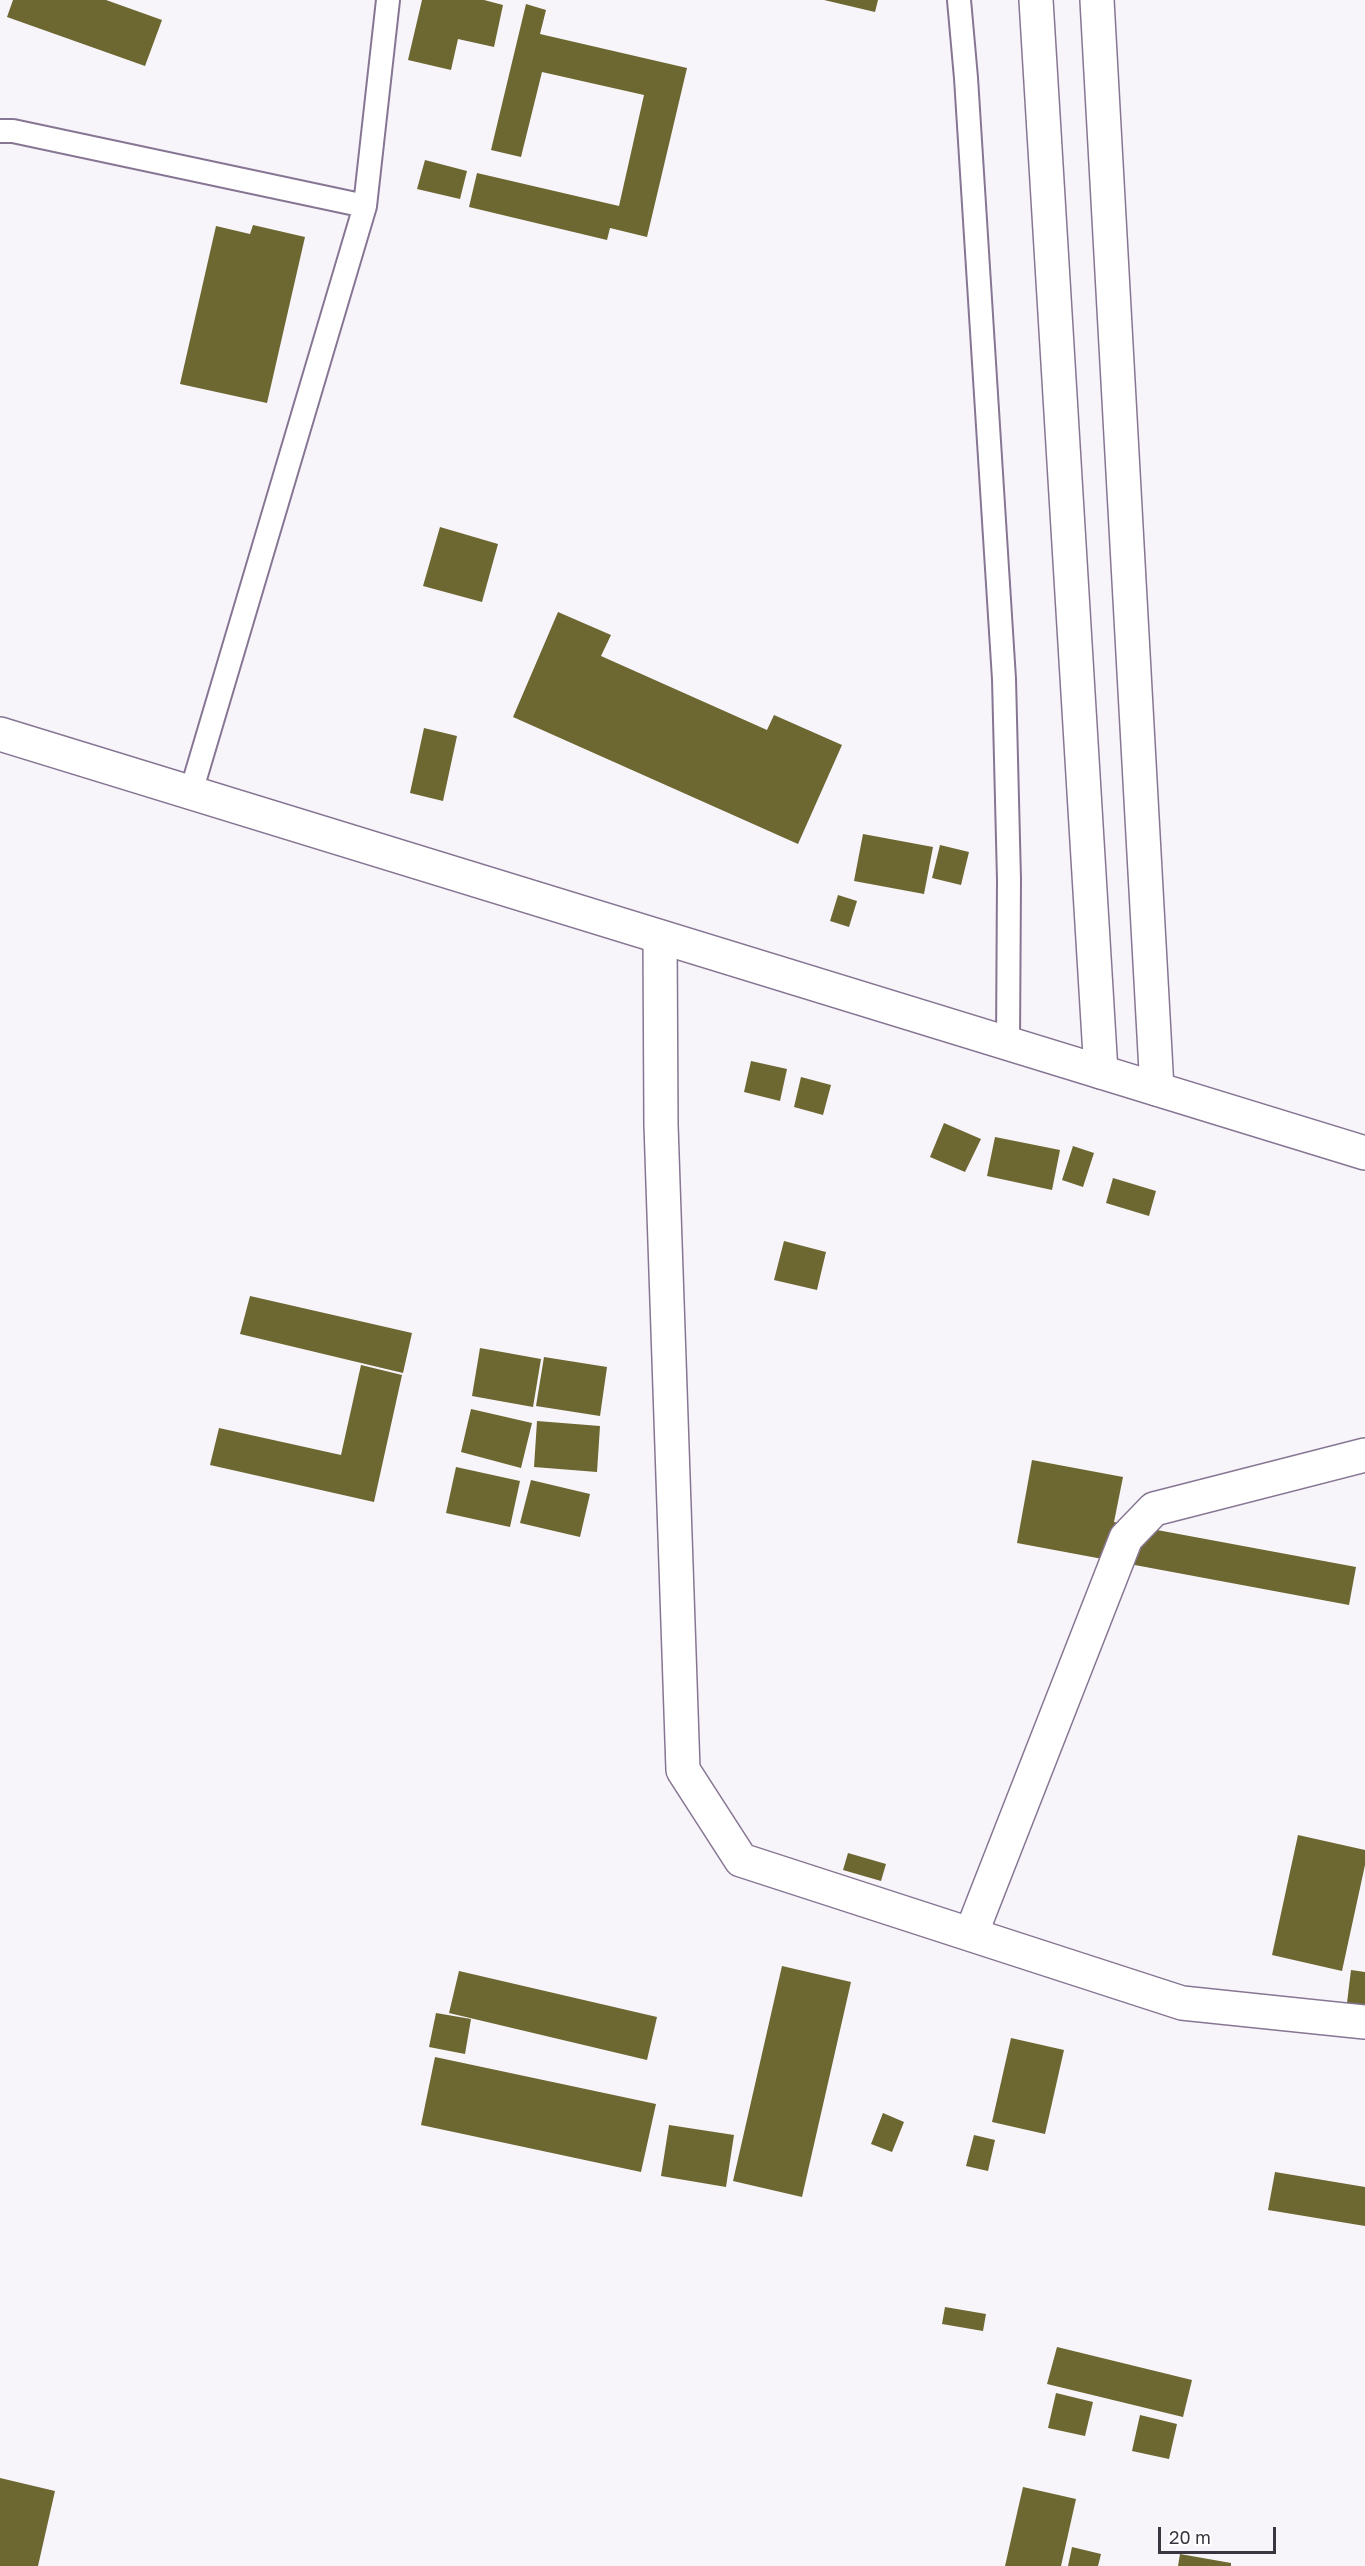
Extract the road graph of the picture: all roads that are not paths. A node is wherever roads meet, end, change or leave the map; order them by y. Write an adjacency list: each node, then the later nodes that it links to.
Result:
1 (388, 0): 6 (lane)
2 (959, 0): 10 (lane)
3 (1036, 0): 11 (main road)
4 (1097, 0): 12 (main road)
5 (0, 131): 6 (lane)
6 (365, 206): 8 (lane)
7 (0, 734): 8 (main road)
8 (191, 792): 9 (main road)
9 (660, 937): 10 (main road); 15 (main road)
10 (1008, 1044): 11 (main road)
11 (1101, 1072): 12 (main road)
12 (1157, 1089): 13 (main road)
13 (1365, 1153)
14 (1365, 1455): 15 (main road)
15 (971, 1934): 16 (main road)
16 (1365, 2022)

